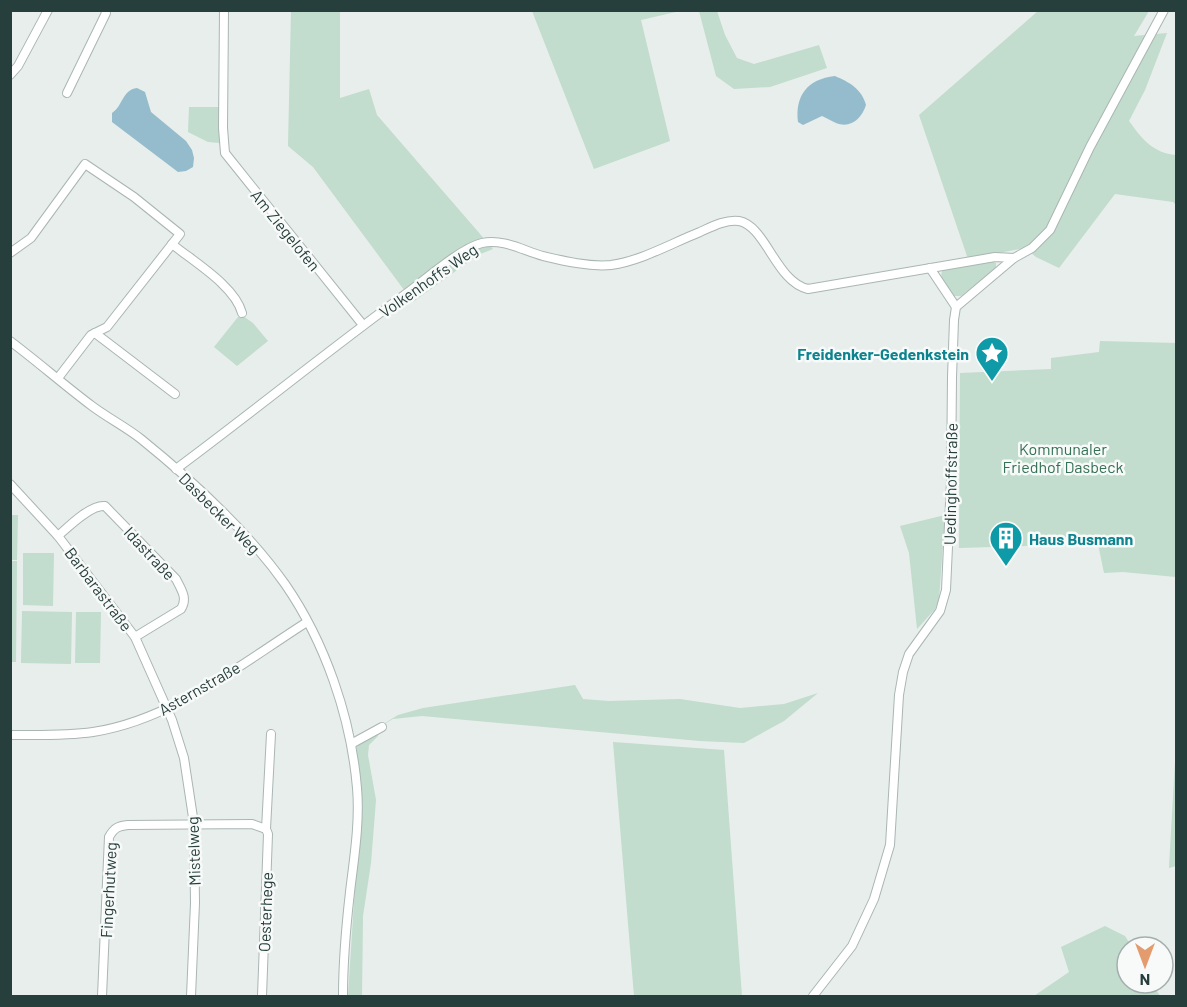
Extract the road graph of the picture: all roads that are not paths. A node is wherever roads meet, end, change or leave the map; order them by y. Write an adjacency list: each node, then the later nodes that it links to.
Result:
1 (48, 10): 5 (street)
2 (105, 10): 6 (street)
3 (224, 10): 13 (street, Am Ziegelofen)
4 (1164, 10): 9 (street)
5 (10, 75)
6 (67, 93)
7 (172, 244): 8 (street); 12 (street); 14 (street)
8 (10, 253)
9 (1014, 258): 10 (street, Volkenhoffs Weg); 11 (street)
10 (930, 268): 11 (street); 13 (street, Volkenhoffs Weg)
11 (956, 307): 34 (street, Uedinghoffstraße)
12 (242, 314)
13 (363, 325): 18 (street, Volkenhoffs Weg)
14 (94, 333): 16 (street); 17 (street)
15 (10, 341): 16 (street, Dasbecker Weg)
16 (58, 378): 18 (street, Dasbecker Weg)
17 (175, 394)
18 (176, 468): 21 (street, Dasbecker Weg)
19 (10, 484): 20 (street, Barbarastraße)
20 (58, 536): 22 (street, Barbarastraße); 22 (street, Idastraße)
21 (307, 622): 23 (street, Asternstraße); 27 (street, Dasbecker Weg)
22 (135, 637): 23 (street, Barbarastraße)
23 (168, 708): 26 (street, Asternstraße); 28 (street, Mistelweg)
24 (382, 727): 27 (street)
25 (271, 734): 29 (street, Oesterhege)
26 (10, 735)
27 (351, 744): 33 (street, Dasbecker Weg)
28 (194, 824): 29 (street); 30 (street, Fingerhutweg); 31 (street, Mistelweg)
29 (266, 829): 32 (street, Oesterhege)
30 (102, 996)
31 (191, 996)
32 (262, 996)
33 (343, 996)
34 (813, 996)

